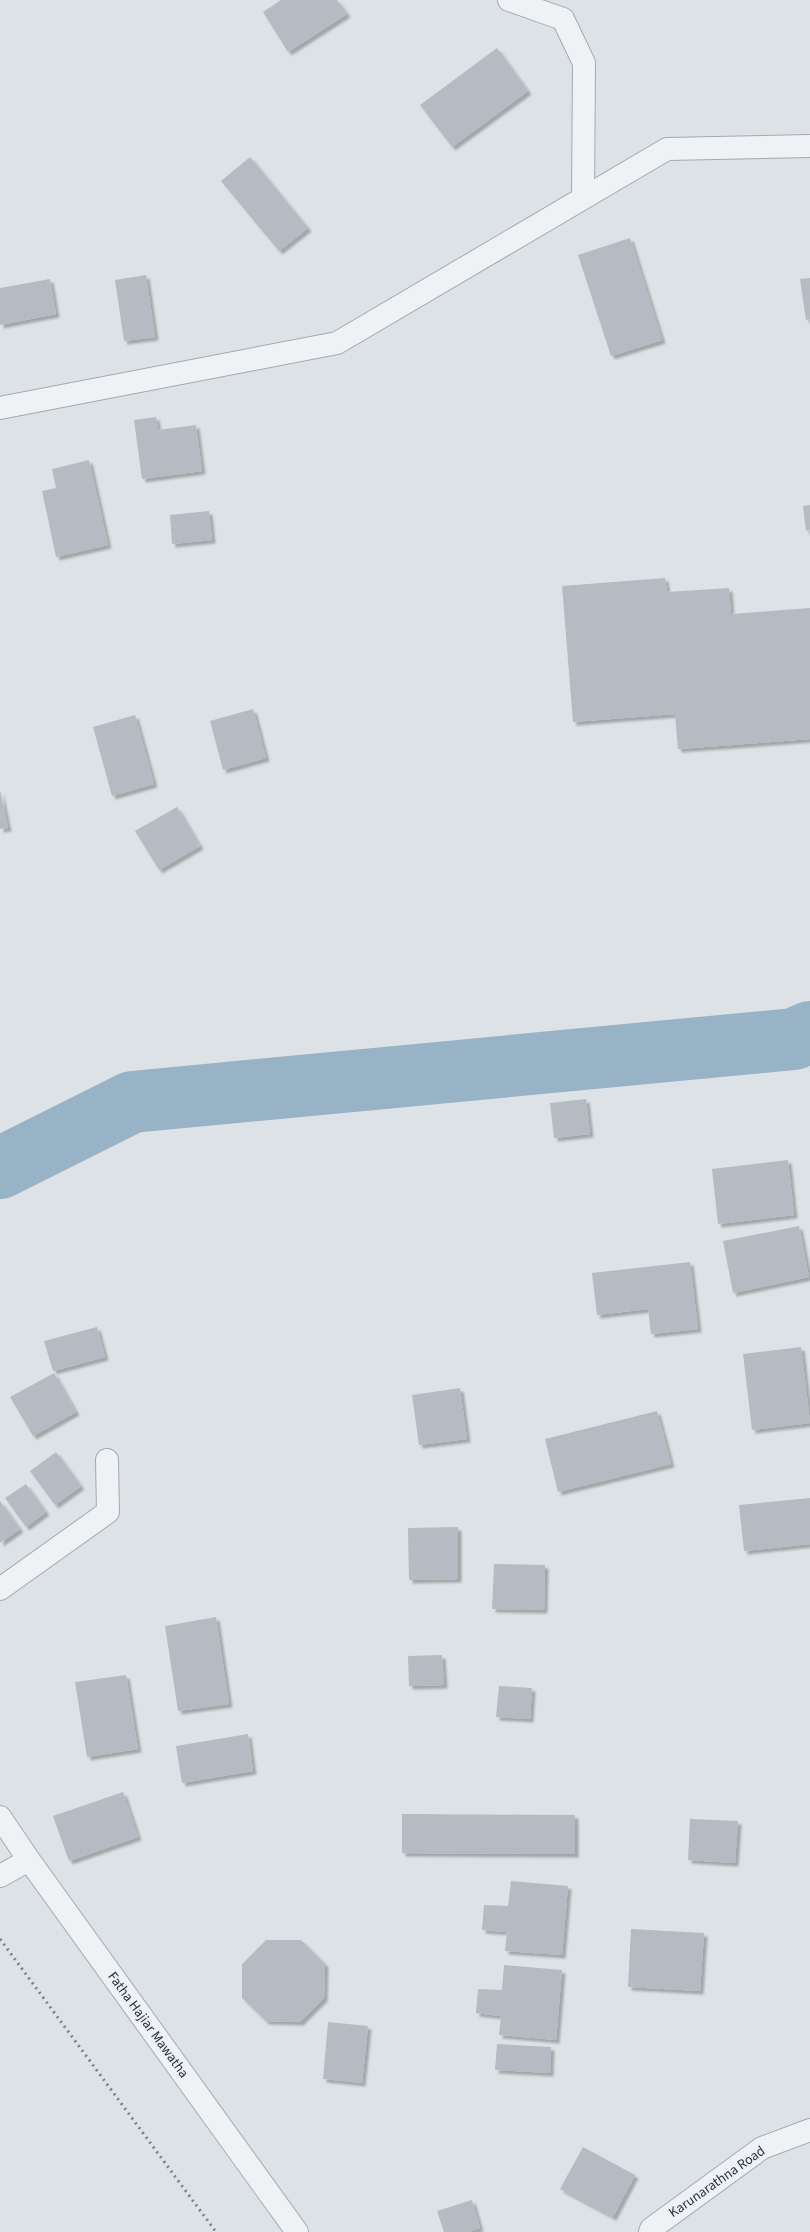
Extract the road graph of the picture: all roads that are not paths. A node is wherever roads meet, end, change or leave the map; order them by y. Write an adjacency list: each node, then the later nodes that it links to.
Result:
1 (509, 0): 3 (street)
2 (810, 146): 3 (street)
3 (583, 198): 4 (street)
4 (0, 408)
5 (107, 1460): 6 (street)
6 (0, 1589)
7 (0, 1817): 8 (street, Fatha Hajiar Mawatha)
8 (29, 1860): 9 (street); 11 (street, Fatha Hajiar Mawatha)
9 (0, 1876)
10 (810, 2130): 12 (street, Karunarathna Road)
11 (297, 2232)
12 (650, 2232)

